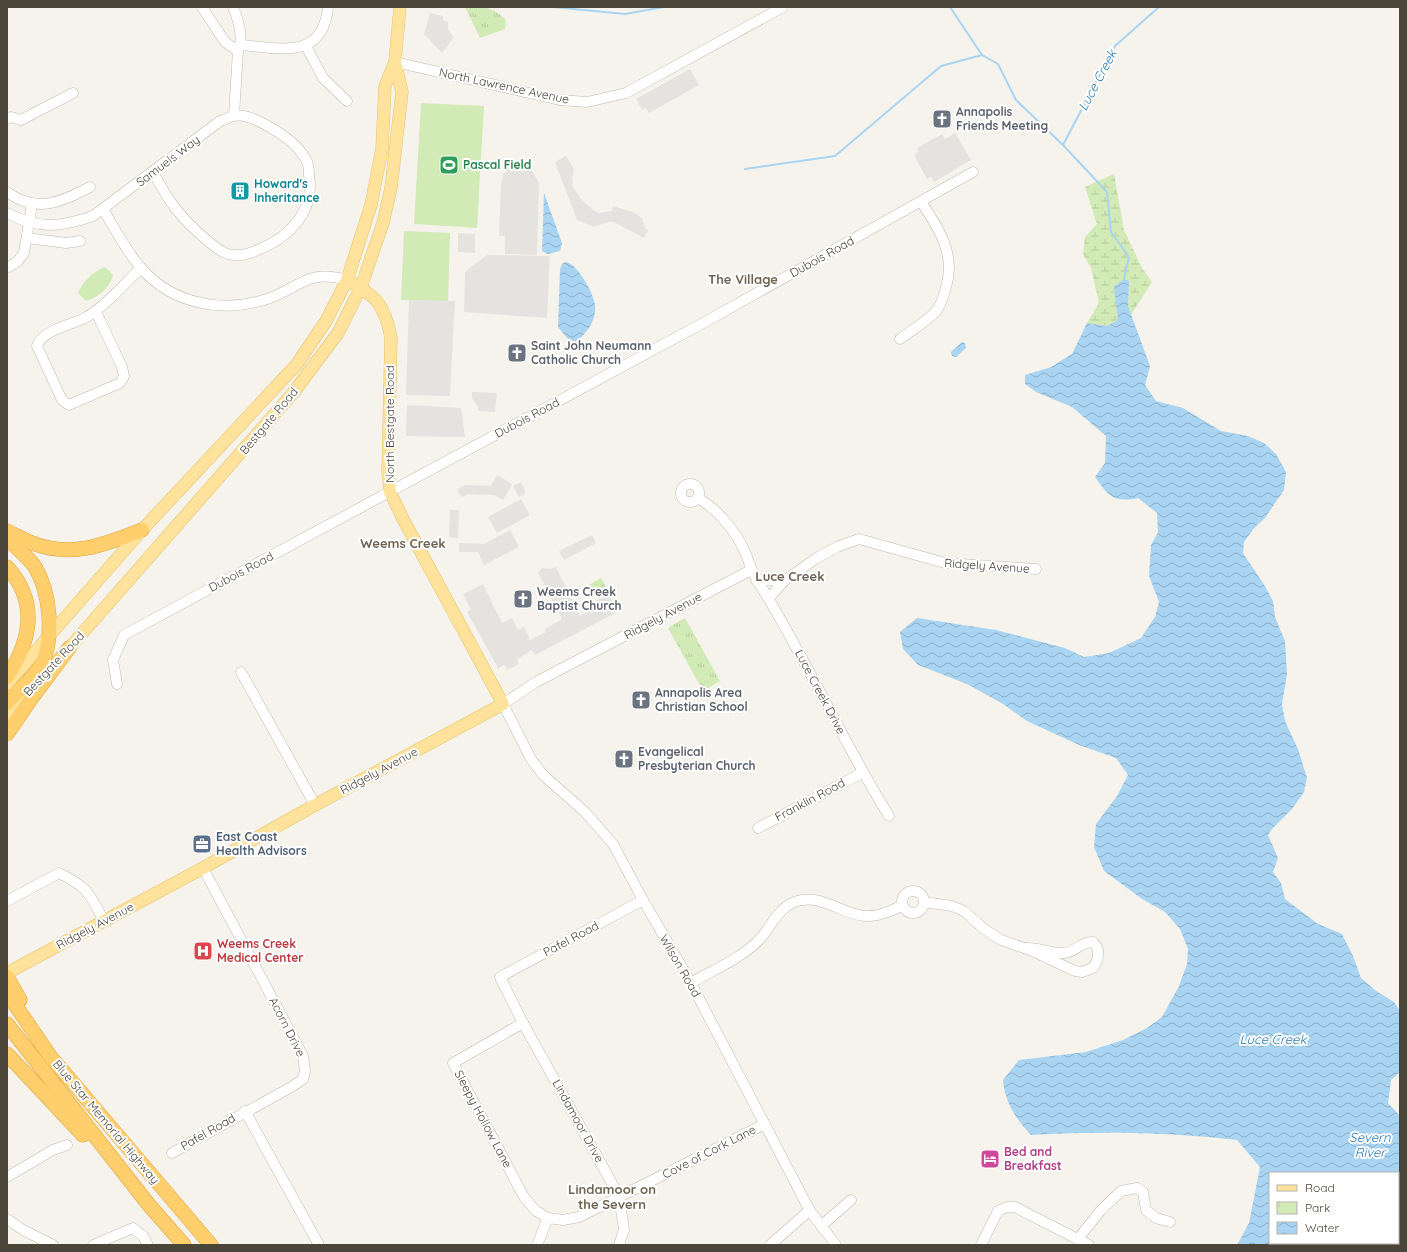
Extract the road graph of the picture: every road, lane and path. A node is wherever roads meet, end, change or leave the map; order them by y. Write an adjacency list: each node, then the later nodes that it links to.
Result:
1 (202, 7): 7 (street)
2 (233, 7): 7 (street)
3 (328, 7): 6 (street)
4 (400, 7): 8 (main road, Bestgate Road)
5 (783, 7): 8 (street, North Lawrence Avenue)
6 (306, 46): 7 (street); 10 (street)
7 (239, 48): 11 (street)
8 (395, 62): 26 (main road, Bestgate Road); 27 (main road, Bestgate Road)
9 (72, 93): 12 (street)
10 (347, 101)
11 (234, 115): 13 (street, Samuels Way); 13 (street)
12 (7, 119)
13 (153, 172): 19 (street, Samuels Way)
14 (973, 172): 17 (street, Dubois Road)
15 (90, 187): 18 (street)
16 (7, 192): 18 (street)
17 (922, 202): 29 (street); 30 (street, Dubois Road)
18 (32, 204): 21 (street)
19 (103, 209): 21 (street, Samuels Way); 25 (street)
20 (7, 214): 21 (street, Samuels Way)
21 (29, 222): 22 (street)
22 (26, 238): 23 (street); 24 (street)
23 (80, 241)
24 (7, 268)
25 (141, 268): 26 (street); 28 (street)
26 (347, 280): 27 (main road, North Bestgate Road); 32 (main road, Bestgate Road)
27 (361, 287): 30 (main road, North Bestgate Road); 42 (main road, Bestgate Road)
28 (96, 312): 28 (street)
29 (900, 339)
30 (390, 492): 46 (street, Dubois Road); 48 (main road, North Bestgate Road)
31 (698, 498): 37 (street, Luce Creek Drive)
32 (142, 530): 33 (highway); 41 (main road, Bestgate Road)
33 (7, 531)
34 (7, 539): 41 (highway)
35 (7, 568): 44 (highway)
36 (1036, 569): 39 (street, Ridgely Avenue)
37 (751, 570): 38 (street, Luce Creek Drive); 48 (street, Ridgely Avenue)
38 (756, 580): 39 (street); 40 (street, Luce Creek Drive)
39 (784, 581): 40 (street, Ridgely Avenue)
40 (769, 598): 51 (street, Luce Creek Drive)
41 (48, 638): 45 (main road, Bestgate Road); 47 (highway)
42 (70, 648): 49 (main road, Bestgate Road); 50 (highway)
43 (242, 672): 52 (street)
44 (7, 678)
45 (7, 684)
46 (117, 684)
47 (7, 703)
48 (503, 704): 52 (main road, Ridgely Avenue); 56 (street, Wilson Road)
49 (7, 715)
50 (7, 734)
51 (862, 773): 53 (street, Luce Creek Drive); 54 (street, Franklin Road)
52 (315, 805): 55 (main road, Ridgely Avenue)
53 (889, 816)
54 (758, 828)
55 (203, 868): 60 (main road, Ridgely Avenue); 70 (street, Acorn Drive)
56 (643, 900): 63 (street, Pafel Road); 65 (street, Wilson Road)
57 (7, 901): 60 (street)
58 (924, 902): 59 (street); 59 (street); 61 (street)
59 (903, 905): 65 (street)
60 (104, 921): 62 (main road, Ridgely Avenue)
61 (1026, 948): 61 (street)
62 (7, 973)
63 (500, 977): 67 (street, Lindamoor Drive)
64 (7, 978): 75 (highway)
65 (691, 983): 71 (street, Wilson Road)
66 (7, 993): 75 (highway, Blue Star Memorial Highway)
67 (523, 1023): 76 (street, Lindamoor Drive); 80 (street, Sleepy Hollow Lane)
68 (7, 1024): 78 (highway, Blue Star Memorial Highway)
69 (7, 1054): 78 (highway)
70 (245, 1111): 73 (street, Pafel Road); 90 (street)
71 (765, 1124): 76 (street, Cove of Cork Lane); 79 (street, Wilson Road)
72 (66, 1144): 74 (street)
73 (172, 1153)
74 (7, 1177)
75 (159, 1184): 89 (highway, Blue Star Memorial Highway)
76 (619, 1196): 80 (street, Cove of Cork Lane); 92 (street, Lindamoor Drive)
77 (851, 1200): 83 (street)
78 (149, 1205): 88 (highway, Blue Star Memorial Highway)
79 (810, 1210): 83 (street, Wilson Road); 93 (street)
80 (548, 1218): 91 (street)
81 (7, 1219): 85 (street)
82 (1170, 1222): 84 (street)
83 (821, 1226): 94 (street, Wilson Road)
84 (1078, 1239): 95 (street); 96 (street)
85 (52, 1245)
86 (93, 1245): 87 (street)
87 (148, 1245)
88 (184, 1245)
89 (211, 1245)
90 (319, 1245)
91 (536, 1245)
92 (619, 1245)
93 (770, 1245)
94 (836, 1245)
95 (981, 1245)
96 (1089, 1245)

